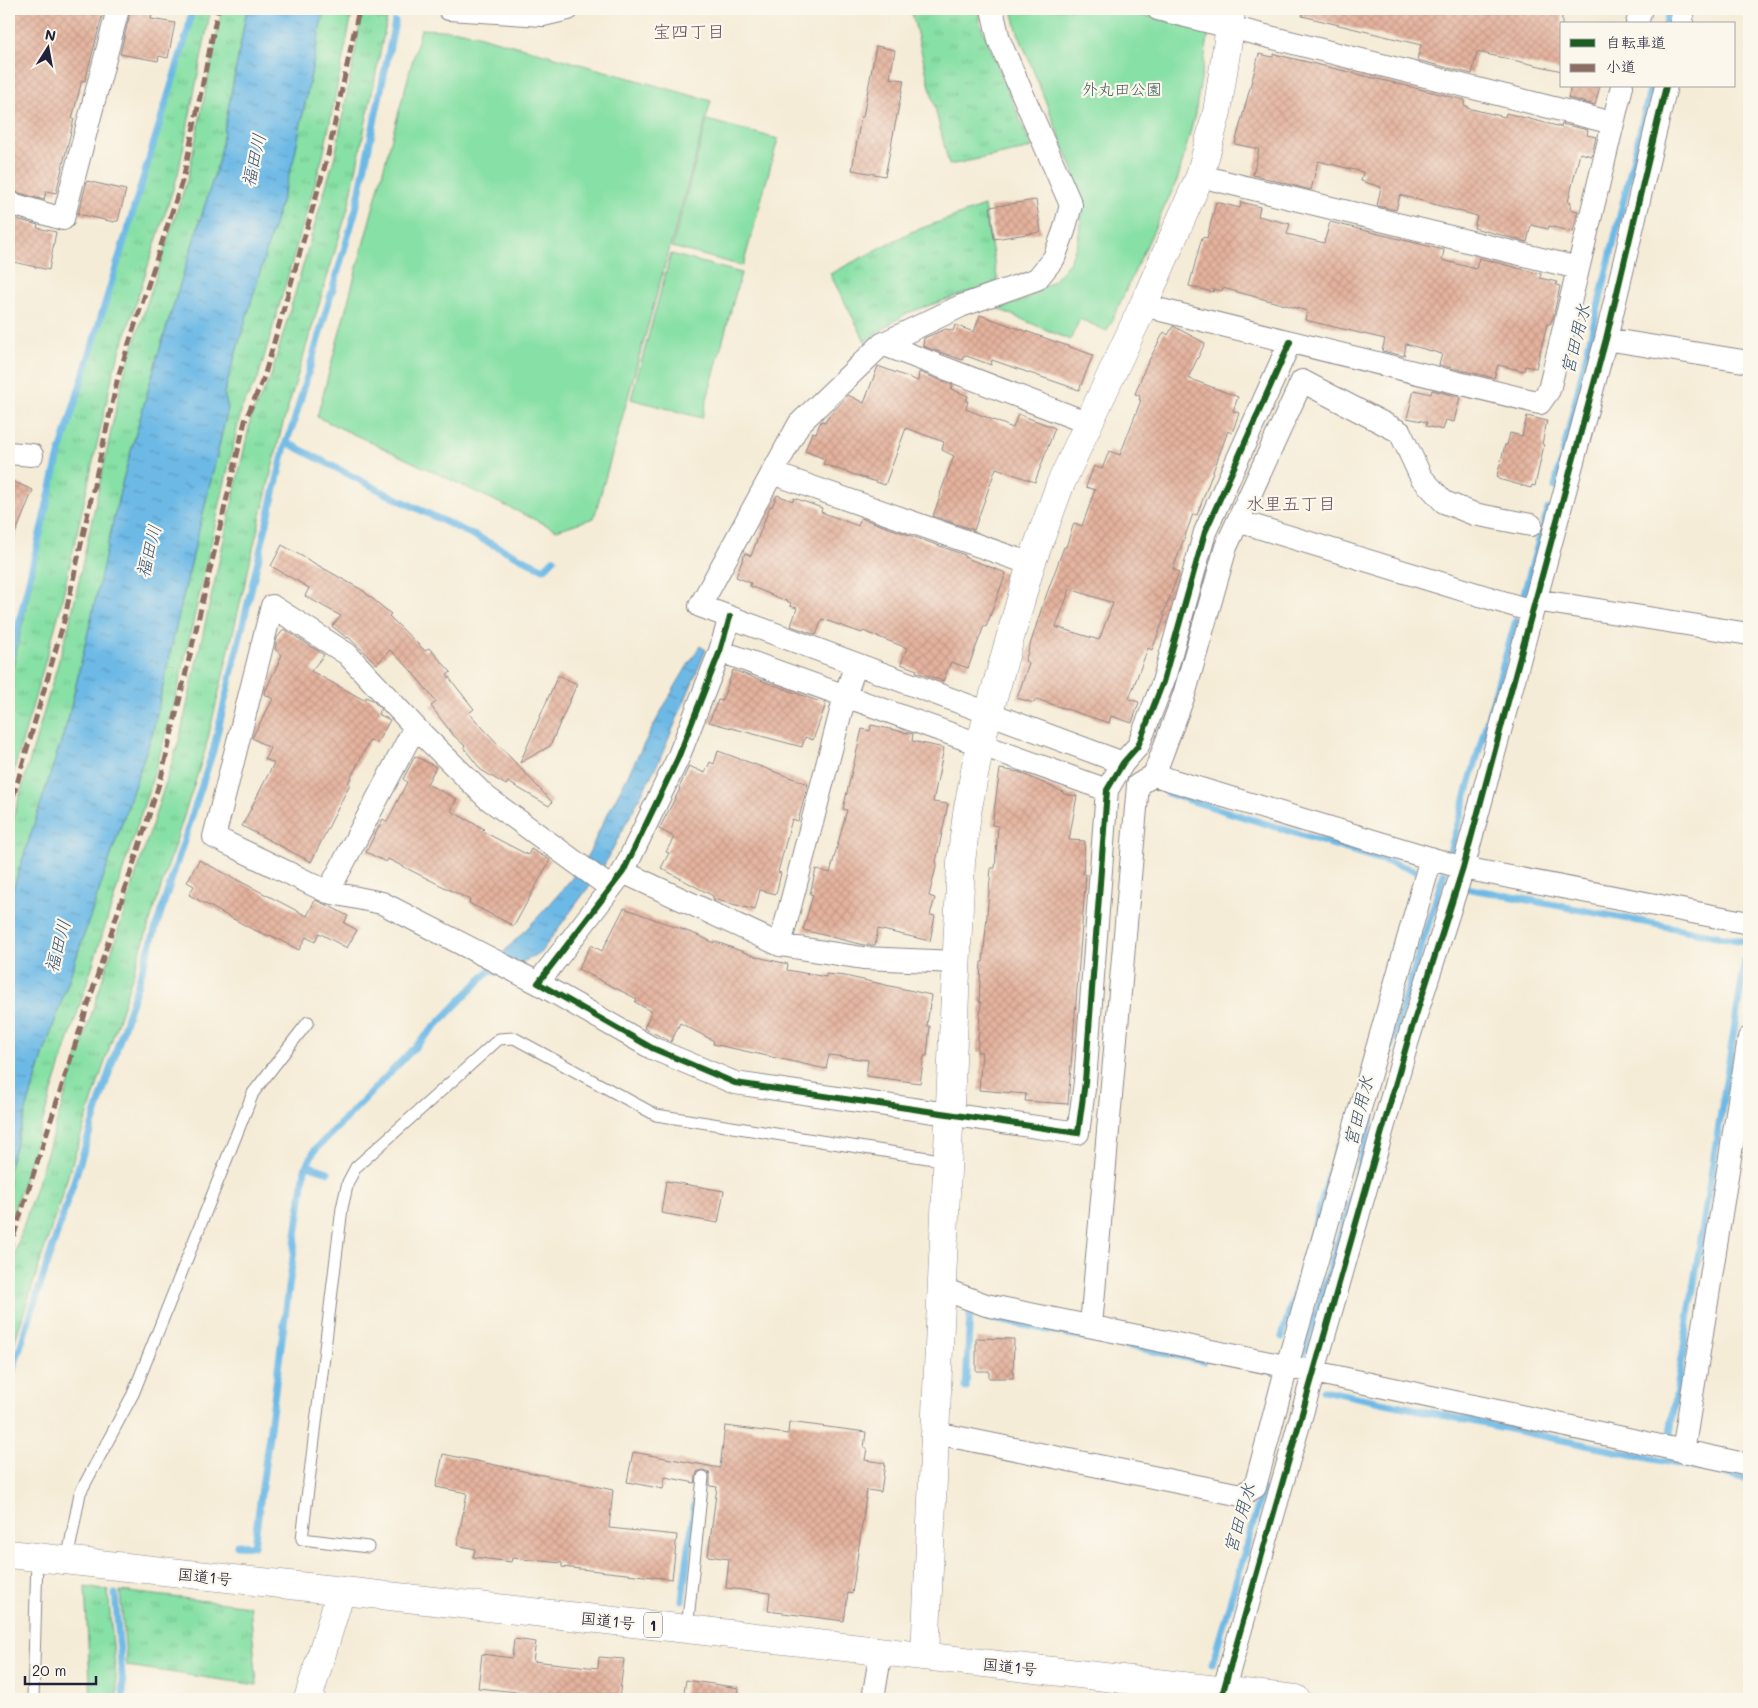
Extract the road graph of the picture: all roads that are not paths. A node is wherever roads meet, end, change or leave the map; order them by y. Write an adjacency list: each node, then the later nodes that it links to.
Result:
1 (118, 9): 15 (street)
2 (449, 9): 3 (street)
3 (568, 9)
4 (992, 9): 20 (street)
5 (1158, 9): 8 (street)
6 (1641, 9): 9 (street)
7 (1684, 9): 10 (street)
8 (1230, 18): 13 (street); 14 (main road)
9 (1638, 22)
10 (1681, 22)
11 (1622, 88): 13 (street)
12 (1666, 88): 18 (street)
13 (1614, 123): 16 (street)
14 (1200, 176): 16 (street); 17 (main road)
15 (9, 203)
16 (1578, 268): 19 (street)
17 (1144, 304): 19 (street); 22 (main road)
18 (1606, 339): 21 (street); 29 (street)
19 (1290, 342): 38 (street)
20 (882, 344): 22 (street); 25 (street)
21 (1749, 362)
22 (1088, 423): 28 (main road)
23 (9, 453): 24 (street)
24 (32, 454)
25 (772, 474): 28 (street); 30 (street)
26 (1238, 521): 27 (street); 29 (street); 39 (street)
27 (1531, 525)
28 (1031, 564): 35 (main road)
29 (1534, 606): 31 (street); 42 (street)
30 (730, 617): 32 (street); 33 (street)
31 (1749, 634)
32 (720, 651): 34 (street); 43 (street)
33 (856, 664): 34 (street); 35 (street)
34 (845, 696): 37 (street); 46 (street)
35 (989, 713): 37 (main road); 38 (street)
36 (415, 727): 43 (street); 44 (street); 44 (street)
37 (980, 744): 40 (street); 47 (main road)
38 (1123, 763): 40 (street)
39 (1154, 775): 41 (street); 54 (street)
40 (1107, 790): 51 (street)
41 (1431, 858): 42 (street); 55 (street)
42 (1463, 868): 45 (street); 56 (street)
43 (612, 880): 46 (street); 48 (street)
44 (328, 892): 48 (street)
45 (1749, 923)
46 (780, 945): 47 (street)
47 (956, 962): 51 (main road)
48 (532, 980): 51 (street)
49 (308, 1022): 64 (lane)
50 (1749, 1038): 58 (street)
51 (949, 1114): 52 (main road)
52 (947, 1161): 53 (main road); 61 (lane)
53 (943, 1288): 54 (street); 57 (main road)
54 (1091, 1326): 55 (street)
55 (1287, 1366): 56 (street); 57 (street)
56 (1314, 1372): 58 (street); 70 (street)
57 (936, 1433): 68 (main road)
58 (1683, 1452): 59 (street)
59 (1749, 1465)
60 (703, 1477): 66 (lane)
61 (368, 1547)
62 (9, 1554): 63 (main road, 国道1号 / 1)
63 (37, 1558): 64 (main road, 国道1号 / 1); 71 (lane)
64 (67, 1561): 65 (main road, 国道1号 / 1)
65 (341, 1591): 66 (main road, 国道1号 / 1); 72 (main road)
66 (687, 1629): 67 (main road, 国道1号 / 1)
67 (881, 1651): 68 (main road, 国道1号 / 1); 73 (street)
68 (925, 1656): 69 (main road, 国道1号 / 1)
69 (1192, 1693): 70 (main road, 国道1号 / 1)
70 (1223, 1695): 74 (main road, 国道1号 / 1)
71 (33, 1699)
72 (308, 1699)
73 (873, 1699)
74 (1296, 1699)

